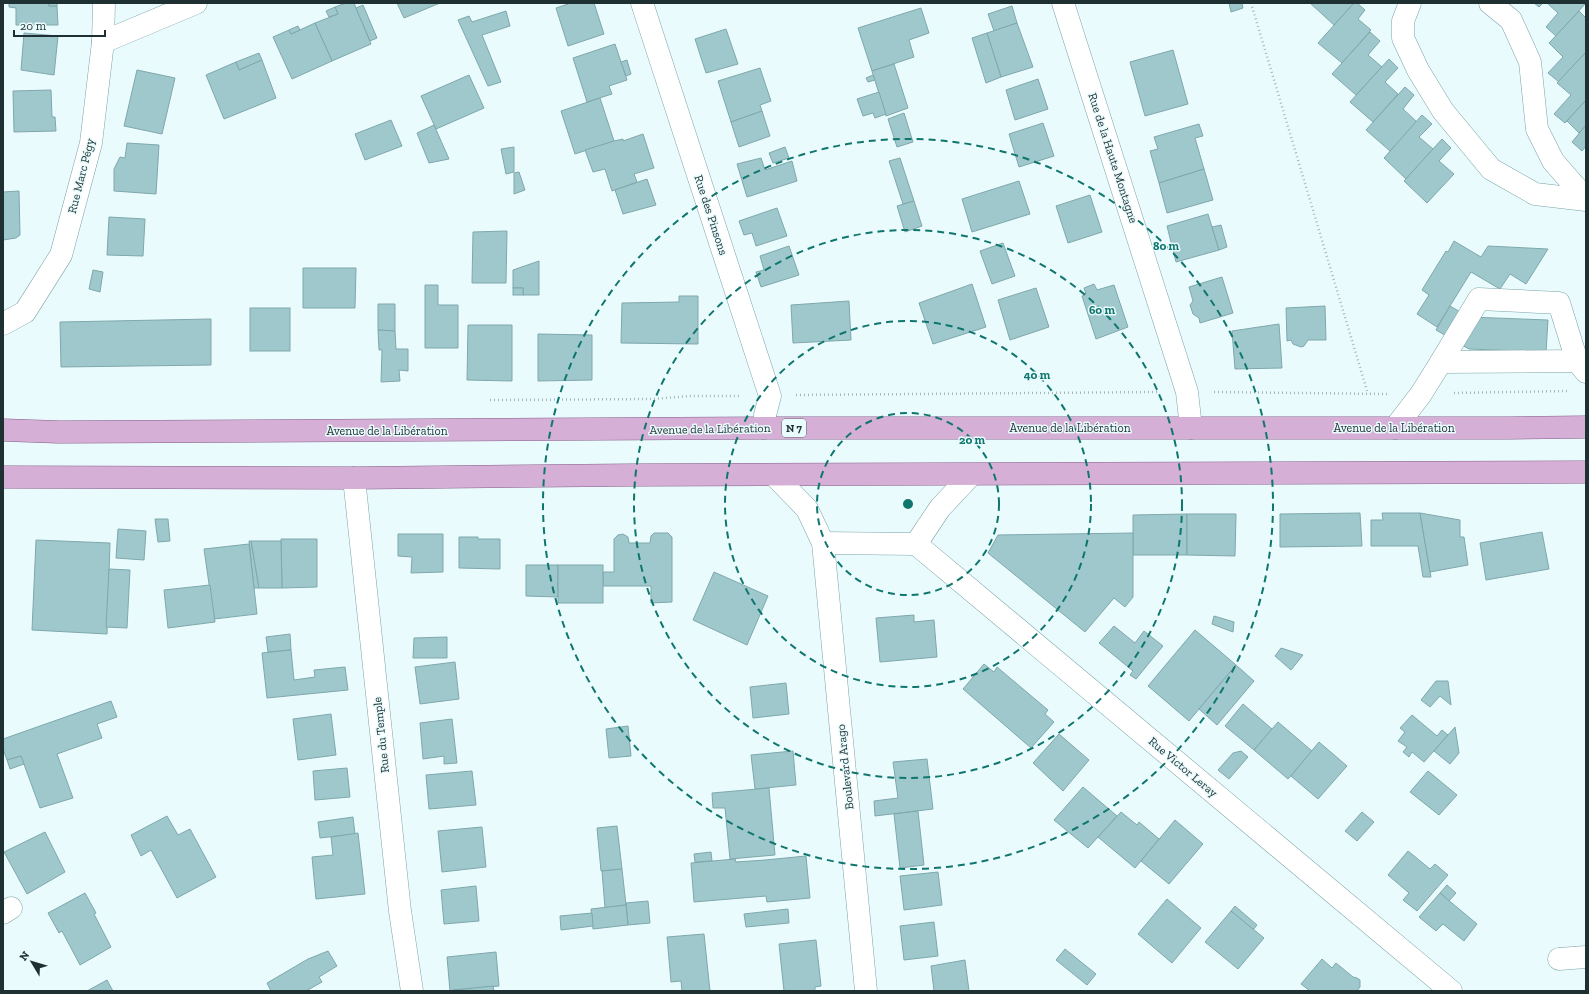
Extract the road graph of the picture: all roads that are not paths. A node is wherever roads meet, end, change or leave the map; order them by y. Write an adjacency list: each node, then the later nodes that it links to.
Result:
1 (104, 3): 7 (street, Rue Marc Pégy)
2 (196, 3): 7 (street)
3 (642, 3): 13 (street, Rue des Pinsons)
4 (1063, 3): 14 (street, Rue de la Haute Montagne)
5 (1410, 3): 8 (street)
6 (1490, 3): 8 (street)
7 (103, 42): 9 (street, Rue Marc Pégy)
8 (1586, 199)
9 (3, 324)
10 (1440, 362): 11 (street); 11 (street); 15 (street)
11 (1581, 367)
12 (1586, 427): 15 (main road, Avenue de la Libération / N 7)
13 (764, 428): 14 (main road, Avenue de la Libération / N 7); 16 (main road, Avenue de la Libération / N 7)
14 (1191, 428): 15 (main road, Avenue de la Libération / N 7)
15 (1395, 428)
16 (3, 430)
17 (1586, 472): 19 (main road)
18 (774, 475): 19 (main road); 21 (main road); 22 (street, Boulevard Arago)
19 (971, 475): 23 (street)
20 (3, 477): 21 (main road)
21 (354, 478): 26 (street, Rue du Temple)
22 (823, 543): 23 (street); 27 (street, Boulevard Arago)
23 (916, 544): 28 (street, Rue Victor Leray)
24 (1586, 957): 25 (street)
25 (1559, 959)
26 (412, 991)
27 (866, 991)
28 (1451, 991)

